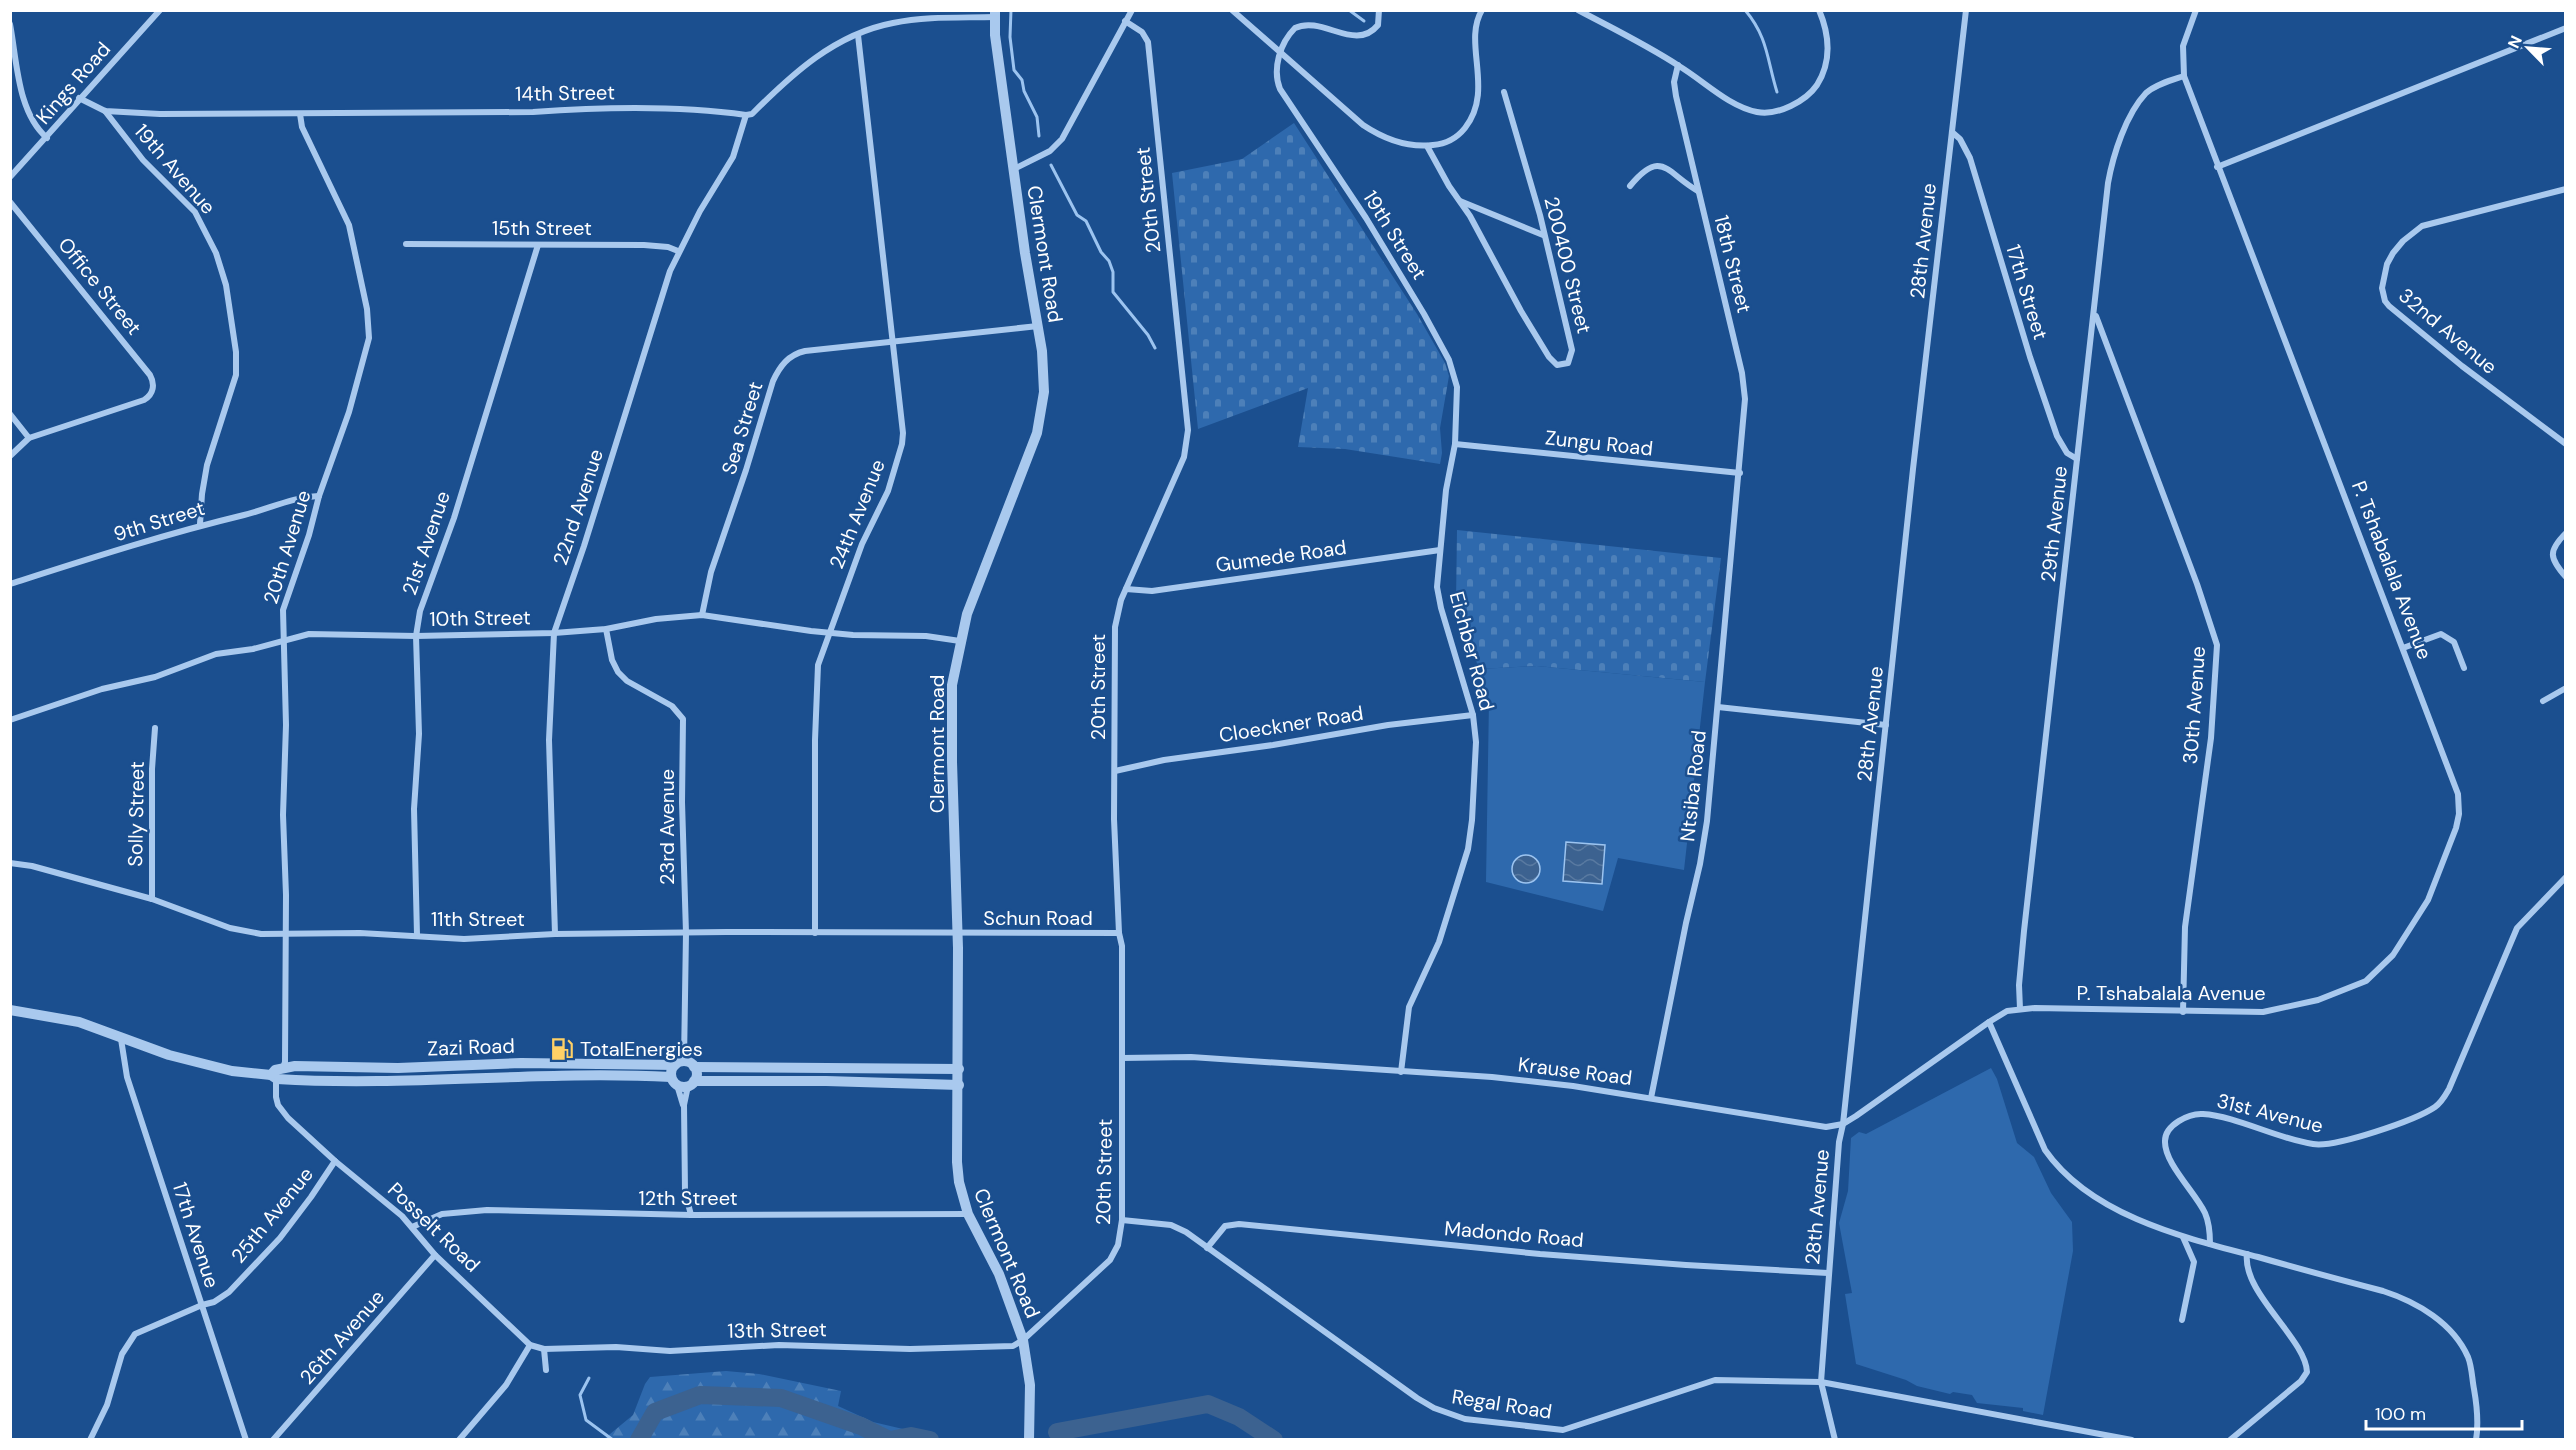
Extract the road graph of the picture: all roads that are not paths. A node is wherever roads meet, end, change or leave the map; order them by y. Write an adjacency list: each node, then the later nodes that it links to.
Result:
1 (159, 10): 19 (street, Kings Road)
2 (1132, 10): 11 (street)
3 (1232, 10): 15 (street)
4 (1379, 10): 15 (street)
5 (1482, 10): 25 (street)
6 (1578, 10): 16 (street)
7 (1820, 10): 16 (street)
8 (1966, 10): 23 (street, 28th Avenue)
9 (2196, 10): 17 (street, P. Tshabalala Avenue)
10 (995, 14): 14 (street); 27 (street, Clermont Road)
11 (1125, 21): 27 (street); 54 (street, 20th Street)
12 (10, 24): 24 (street)
13 (2565, 28): 26 (street)
14 (858, 35): 22 (street); 40 (street, 24th Avenue)
15 (1280, 53): 25 (street); 43 (street, 19th Street)
16 (1678, 65): 31 (street, 18th Street)
17 (2184, 76): 26 (street, P. Tshabalala Avenue); 38 (street, 29th Avenue)
18 (1504, 92): 34 (street, 200400 Street)
19 (79, 98): 20 (street, 19th Avenue); 24 (street, Kings Road)
20 (105, 111): 21 (street, 14th Street); 49 (street, 19th Avenue)
21 (300, 114): 22 (street, 14th Street); 48 (street, 20th Avenue)
22 (746, 115): 37 (street, 22nd Avenue)
23 (1952, 132): 46 (street, 17th Street); 69 (street, 28th Avenue)
24 (47, 138): 28 (street, Kings Road)
25 (1427, 146): 32 (street, 200400 Street)
26 (2217, 167): 62 (street, P. Tshabalala Avenue)
27 (1014, 169): 39 (street, Clermont Road)
28 (10, 177)
29 (1630, 186): 31 (street)
30 (2565, 189): 44 (street, 32nd Avenue)
31 (1698, 191): 47 (street, 18th Street)
32 (1460, 201): 34 (street); 34 (street, 200400 Street)
33 (10, 202): 42 (street, Office Street)
34 (1543, 235)
35 (406, 244): 36 (street, 15th Street)
36 (538, 245): 37 (street, 15th Street); 59 (street, 21st Avenue)
37 (678, 251): 57 (street, 22nd Avenue)
38 (2094, 313): 46 (street, 29th Avenue); 84 (street, 30th Avenue)
39 (1038, 326): 40 (street, Sea Street); 61 (street, Clermont Road)
40 (892, 342): 55 (street, Sea Street); 58 (street, 24th Avenue)
41 (10, 414): 42 (street)
42 (29, 438): 45 (street)
43 (1455, 444): 47 (street, Zungu Road); 51 (street, Eichber Road)
44 (2565, 444)
45 (10, 456)
46 (2077, 459): 82 (street, 29th Avenue)
47 (1740, 473): 66 (street, Ntsiba Road)
48 (319, 496): 49 (street, 9th Street); 60 (street, 20th Avenue)
49 (200, 524): 53 (street, 9th Street)
50 (2565, 532): 52 (street)
51 (1440, 550): 54 (street, Gumede Road); 67 (street, Eichber Road)
52 (2565, 577)
53 (10, 584)
54 (1126, 589): 71 (street, 20th Street)
55 (702, 615): 56 (street, 10th Street); 58 (street, 10th Street)
56 (606, 629): 57 (street, 10th Street); 75 (street, 23rd Avenue)
57 (554, 633): 59 (street, 10th Street); 79 (street, 22nd Avenue)
58 (830, 633): 61 (street, 10th Street); 76 (street, 24th Avenue)
59 (416, 636): 60 (street, 10th Street); 80 (street, 21st Avenue)
60 (282, 641): 68 (street, 10th Street); 81 (street, 20th Avenue)
61 (960, 641): 77 (street, Clermont Road)
62 (2403, 648): 63 (street); 84 (street, P. Tshabalala Avenue)
63 (2464, 668)
64 (2565, 688): 65 (street)
65 (2543, 701)
66 (1718, 707): 69 (street); 95 (street, Ntsiba Road)
67 (1473, 715): 71 (street, Cloeckner Road); 91 (street, Eichber Road)
68 (10, 720)
69 (1886, 725): 97 (street, 28th Avenue)
70 (155, 728): 74 (street, Solly Street)
71 (1115, 771): 78 (street, 20th Street)
72 (10, 863): 74 (street, 11th Street)
73 (2565, 877): 104 (street, 31st Avenue)
74 (152, 899): 81 (street, 11th Street)
75 (686, 933): 76 (street, 11th Street); 79 (street, 11th Street); 88 (street, 23rd Avenue)
76 (815, 933): 77 (street, 11th Street)
77 (957, 933): 78 (street, Schun Road); 90 (street, Clermont Road)
78 (1119, 933): 87 (street, 20th Street)
79 (555, 934): 80 (street, 11th Street)
80 (417, 935): 81 (street, 11th Street)
81 (286, 936): 89 (street, 20th Avenue)
82 (2020, 1009): 84 (street, P. Tshabalala Avenue); 85 (street, P. Tshabalala Avenue)
83 (10, 1010): 86 (street, Zazi Road)
84 (2183, 1012)
85 (1989, 1022): 97 (street); 103 (street)
86 (121, 1039): 92 (street, Zazi Road); 109 (street, 17th Avenue)
87 (1122, 1058): 91 (street, Krause Road); 101 (street, 20th Street)
88 (684, 1064): 89 (street, Zazi Road); 90 (street, Zazi Road); 93 (street); 93 (street)
89 (283, 1067): 92 (street)
90 (959, 1070): 94 (street, Clermont Road)
91 (1401, 1072): 95 (street, Krause Road)
92 (274, 1077): 93 (street, Zazi Road); 98 (street, Posselt Road)
93 (683, 1082): 94 (street, Zazi Road); 96 (street); 96 (street)
94 (959, 1086): 99 (street, Clermont Road)
95 (1651, 1098): 97 (street, Krause Road)
96 (684, 1105): 100 (street)
97 (1843, 1124): 108 (street, 28th Avenue)
98 (335, 1161): 102 (street, Posselt Road); 109 (street, 25th Avenue)
99 (968, 1214): 100 (street, 12th Street); 111 (street, Clermont Road)
100 (691, 1215): 102 (street, 12th Street)
101 (1122, 1220): 105 (street, Regal Road); 111 (street, 20th Street)
102 (412, 1227): 107 (street, Posselt Road)
103 (2183, 1237): 104 (street); 110 (street)
104 (2210, 1244): 106 (street)
105 (1207, 1248): 108 (street, Madondo Road); 115 (street, Regal Road)
106 (2247, 1254): 123 (street); 124 (street)
107 (435, 1255): 112 (street, Posselt Road); 118 (street, 26th Avenue)
108 (1828, 1273): 115 (street, 28th Avenue)
109 (202, 1305): 116 (street, 25th Avenue); 117 (street, 17th Avenue)
110 (2182, 1320)
111 (1023, 1340): 113 (street, 13th Street); 120 (street)
112 (530, 1345): 113 (street, 13th Street); 119 (street)
113 (544, 1349): 114 (street)
114 (546, 1370)
115 (1821, 1382): 121 (street, 28th Avenue); 122 (street)
116 (90, 1440)
117 (246, 1440)
118 (273, 1440)
119 (459, 1440)
120 (1029, 1440)
121 (1835, 1440)
122 (2132, 1440)
123 (2230, 1440)
124 (2476, 1440)

